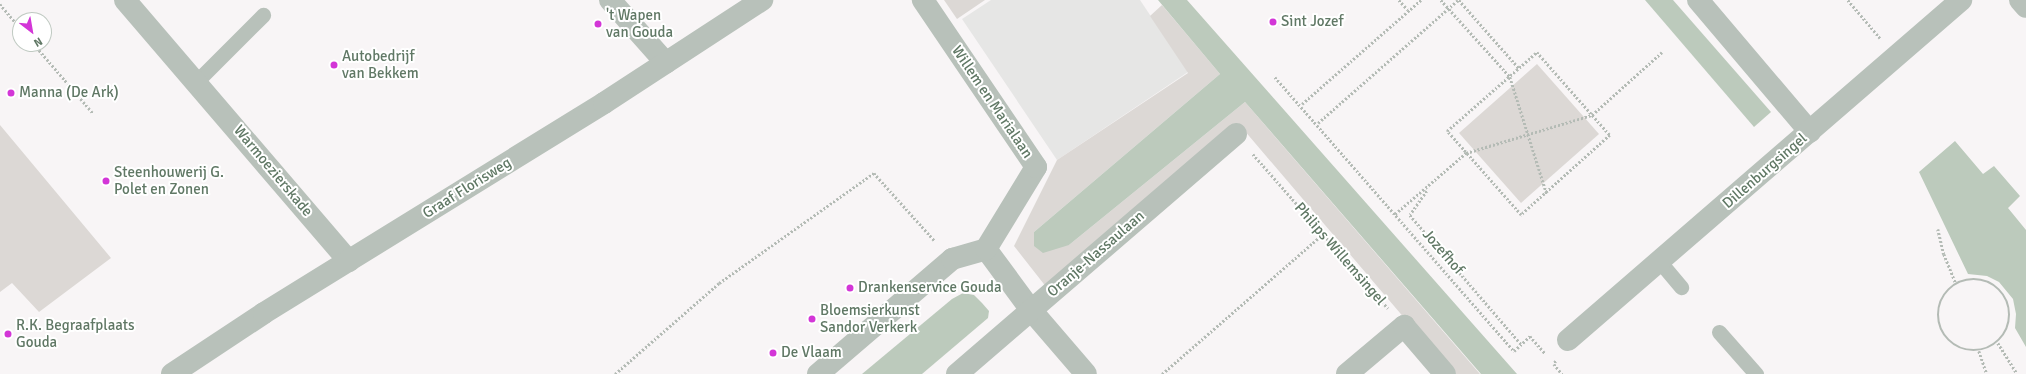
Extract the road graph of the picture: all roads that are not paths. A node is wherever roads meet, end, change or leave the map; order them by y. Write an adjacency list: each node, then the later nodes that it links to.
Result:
1 (125, 0): 11 (street, Warmoezierskade)
2 (610, 0): 10 (street)
3 (762, 0): 10 (street, Graaf Florisweg)
4 (923, 0): 14 (street, Willem en Marialaan)
5 (1698, 0): 12 (street)
6 (1961, 0): 12 (street, Dillenburgsingel)
7 (2020, 0): 8 (street)
8 (2026, 7)
9 (263, 15): 11 (lane)
10 (666, 63): 15 (street, Graaf Florisweg)
11 (196, 82): 15 (street, Warmoezierskade)
12 (1810, 132): 16 (street, Dillenburgsingel)
13 (1236, 134): 18 (street, Oranje-Nassaulaan)
14 (986, 249): 18 (street); 22 (street)
15 (349, 261): 21 (street, Graaf Florisweg)
16 (1660, 262): 17 (lane); 20 (street, Dillenburgsingel)
17 (1681, 287)
18 (1031, 310): 23 (street, Oranje-Nassaulaan); 24 (street)
19 (1719, 332): 27 (lane)
20 (1568, 340)
21 (186, 371)
22 (818, 374)
23 (957, 374)
24 (1086, 374)
25 (1347, 374): 26 (street)
26 (1445, 374)
27 (1756, 374)

